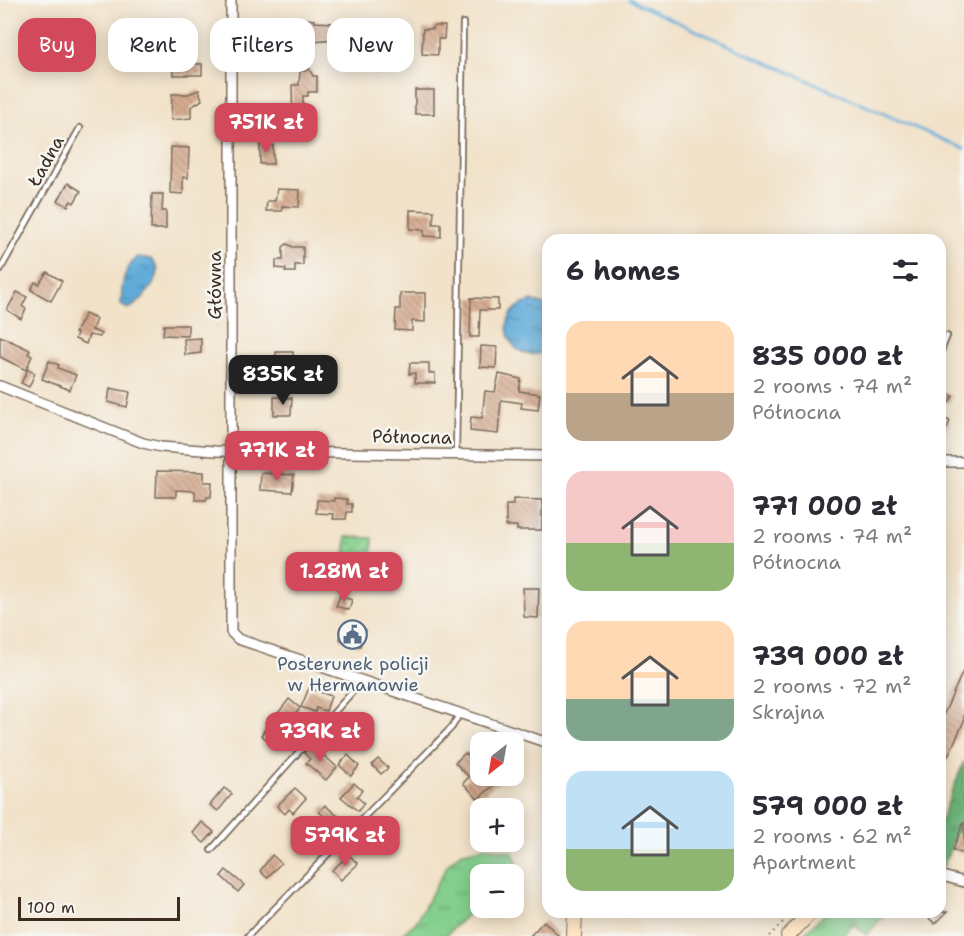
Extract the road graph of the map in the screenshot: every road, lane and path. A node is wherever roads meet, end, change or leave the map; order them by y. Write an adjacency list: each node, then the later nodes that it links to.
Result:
1 (231, 0): 6 (street, Główna)
2 (463, 23): 7 (lane)
3 (80, 128): 4 (lane, Ładna)
4 (0, 270)
5 (0, 386): 6 (street, Północna)
6 (232, 451): 7 (street, Północna); 11 (street, Główna)
7 (456, 454): 8 (street, Północna)
8 (542, 456)
9 (946, 462): 10 (street)
10 (964, 462)
11 (359, 679): 12 (street); 14 (lane)
12 (460, 713): 13 (street); 20 (lane)
13 (542, 741)
14 (211, 850)
15 (946, 877): 16 (street)
16 (964, 882)
17 (574, 918): 21 (street)
18 (806, 918): 23 (street)
19 (785, 920): 22 (path)
20 (248, 936)
21 (573, 936)
22 (769, 936)
23 (788, 936)

